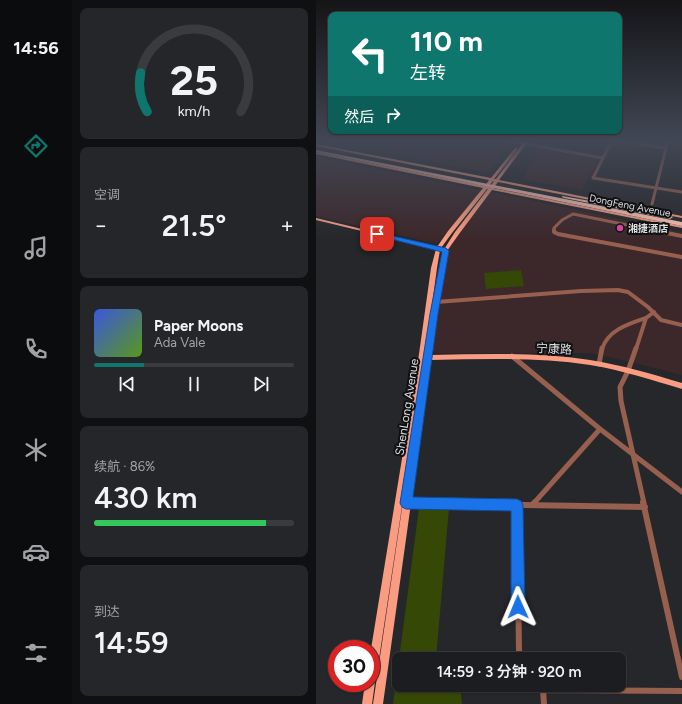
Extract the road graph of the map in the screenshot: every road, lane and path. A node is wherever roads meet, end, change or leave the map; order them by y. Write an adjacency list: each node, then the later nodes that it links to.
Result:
1 (416, 173): 9 (main road)
2 (419, 173): 15 (highway, DongFeng Avenue)
3 (449, 173): 13 (highway, DongFeng Avenue)
4 (451, 173): 8 (main road)
5 (500, 173): 8 (main road, ShenLong Avenue)
6 (596, 173): 10 (street)
7 (660, 173): 10 (street)
8 (494, 181): 9 (main road, ShenLong Avenue); 13 (main road)
9 (489, 188): 15 (main road); 17 (main road, ShenLong Avenue); 18 (main road, ShenLong Avenue)
10 (656, 189): 11 (street); 12 (street)
11 (682, 192)
12 (652, 204)
13 (682, 218)
14 (316, 219): 17 (main road)
15 (682, 226)
16 (682, 236): 19 (street)
17 (438, 249): 18 (main road); 24 (main road, ShenLong Avenue)
18 (446, 251): 20 (main road, ShenLong Avenue)
19 (682, 257)
20 (436, 302): 21 (street); 24 (main road, ShenLong Avenue)
21 (654, 312): 22 (street); 23 (street)
22 (646, 318): 26 (street); 27 (street)
23 (682, 325)
24 (425, 356): 25 (main road, 宁康路); 33 (main road, ShenLong Avenue); 37 (main road, ShenLong Avenue)
25 (512, 357): 26 (main road, 宁康路); 30 (street)
26 (599, 362): 27 (main road, 宁康路)
27 (629, 369): 28 (main road); 29 (main road, 宁康路); 31 (street)
28 (682, 382)
29 (682, 386)
30 (600, 429): 31 (street); 35 (street)
31 (634, 456): 32 (street); 36 (street)
32 (682, 492)
33 (406, 503): 34 (street); 45 (main road, ShenLong Avenue)
34 (517, 505): 35 (street); 38 (street)
35 (532, 505): 36 (street)
36 (645, 507): 39 (street)
37 (378, 640)
38 (520, 652)
39 (682, 677)
40 (626, 690): 41 (street)
41 (682, 691)
42 (369, 692): 44 (main road)
43 (542, 692): 46 (street)
44 (367, 704)
45 (378, 704)
46 (544, 704)

